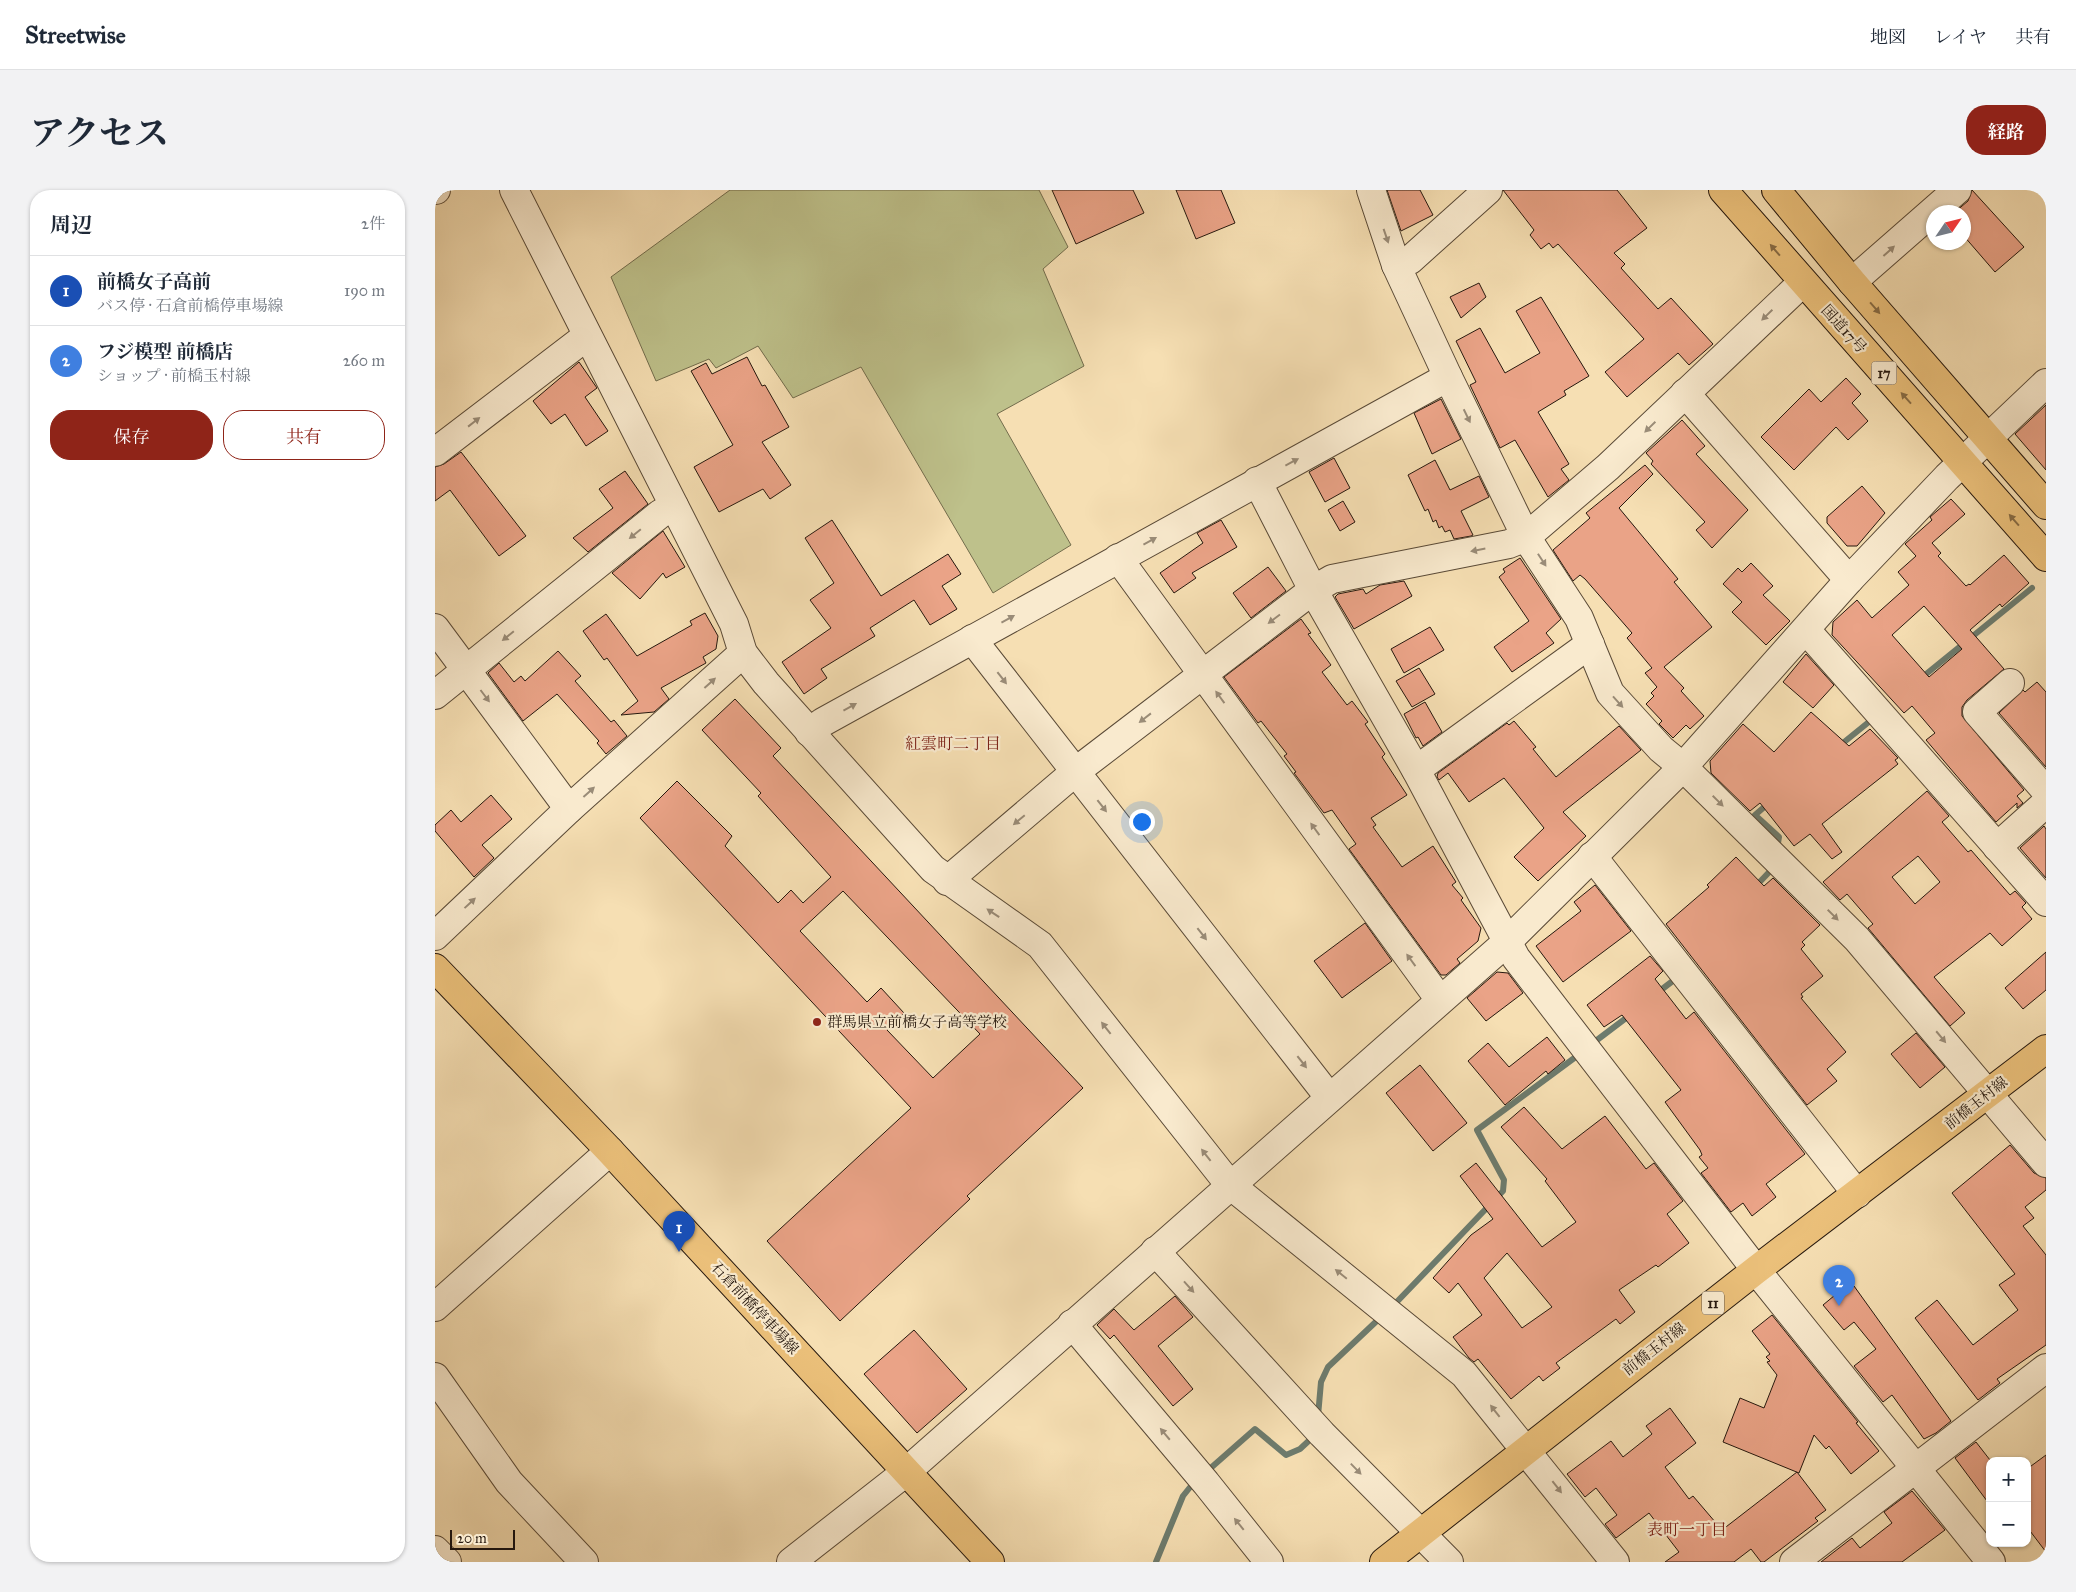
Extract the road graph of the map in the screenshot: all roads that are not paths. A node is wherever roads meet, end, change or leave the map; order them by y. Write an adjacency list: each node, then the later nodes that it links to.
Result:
1 (514, 190): 10 (street)
2 (1371, 190): 7 (street, one-way to 7)
3 (1488, 190): 7 (street)
4 (1723, 190): 8 (main road, 国道17号 / 17, one-way to 4)
5 (1776, 190): 9 (main road, 17)
6 (1957, 190): 9 (street, one-way to 6)
7 (1396, 265): 11 (street)
8 (1803, 282): 13 (street, one-way to 13); 16 (main road, 国道17号 / 17, one-way to 8)
9 (1852, 282): 14 (main road, 17, one-way to 14)
10 (587, 336): 15 (street, one-way to 10); 19 (street)
11 (1448, 377): 17 (street, one-way to 11); 20 (street, one-way to 20)
12 (2046, 383): 14 (street)
13 (1685, 393): 20 (street, one-way to 20); 23 (street)
14 (1987, 438): 16 (street); 18 (main road, 17)
15 (435, 452)
16 (1962, 462): 21 (main road, 国道17号 / 17, one-way to 16); 23 (street)
17 (1257, 481): 22 (street, one-way to 17); 24 (street)
18 (2046, 505)
19 (674, 506): 29 (street); 30 (street, one-way to 30)
20 (1526, 537): 24 (street, one-way to 24); 28 (street, one-way to 28)
21 (2046, 557)
22 (1119, 558): 27 (street, one-way to 22); 31 (street)
23 (1849, 580): 26 (street)
24 (1313, 590): 31 (street, one-way to 31); 36 (street)
25 (435, 628): 30 (street)
26 (1806, 630): 35 (street); 41 (street)
27 (972, 640): 34 (street, one-way to 27); 37 (street, one-way to 37)
28 (1590, 644): 35 (street, one-way to 35); 36 (street)
29 (743, 653): 34 (street); 40 (street, one-way to 29)
30 (466, 671): 33 (street); 40 (street, one-way to 40)
31 (1203, 674): 37 (street, one-way to 37); 48 (street, one-way to 31)
32 (2010, 683): 38 (street)
33 (435, 695)
34 (809, 732): 43 (street)
35 (1683, 767): 42 (street); 50 (street, one-way to 50)
36 (1416, 770): 46 (street)
37 (1075, 772): 43 (street, one-way to 43); 51 (street, one-way to 51)
38 (2046, 791)
39 (2046, 803): 41 (street)
40 (569, 809): 45 (street, one-way to 40)
41 (1997, 847): 44 (street)
42 (1592, 856): 46 (street); 55 (street)
43 (947, 881): 54 (street, one-way to 43)
44 (2046, 902)
45 (435, 936)
46 (1507, 942): 48 (street); 57 (street)
47 (435, 968): 52 (main road, 石倉前橋停車場線)
48 (1440, 1000): 51 (street)
49 (2046, 1049): 50 (main road, 前橋玉村線 / 11)
50 (1989, 1093): 53 (street); 55 (main road, 前橋玉村線 / 11)
51 (1329, 1096): 54 (street)
52 (610, 1151): 58 (street); 64 (main road, 石倉前橋停車場線)
53 (2046, 1163)
54 (1229, 1184): 56 (street); 62 (street, one-way to 54)
55 (1857, 1194): 57 (main road, 前橋玉村線 / 11)
56 (1155, 1251): 59 (street); 65 (street, one-way to 65)
57 (1756, 1270): 62 (main road, 前橋玉村線 / 11); 63 (street)
58 (435, 1307)
59 (1072, 1324): 64 (street); 71 (street, one-way to 59)
60 (2046, 1368): 63 (street)
61 (435, 1377): 68 (street)
62 (1525, 1450): 65 (main road, 前橋玉村線 / 11); 74 (street, one-way to 74)
63 (1916, 1469): 75 (street); 76 (street)
64 (905, 1472): 69 (street); 70 (main road, 石倉前橋停車場線)
65 (1418, 1533): 72 (main road, 前橋玉村線 / 11); 73 (street)
66 (435, 1550): 67 (street)
67 (447, 1562)
68 (584, 1562)
69 (791, 1562)
70 (990, 1562)
71 (1269, 1562)
72 (1384, 1562)
73 (1449, 1562)
74 (1615, 1562)
75 (1793, 1562)
76 (1991, 1562)

